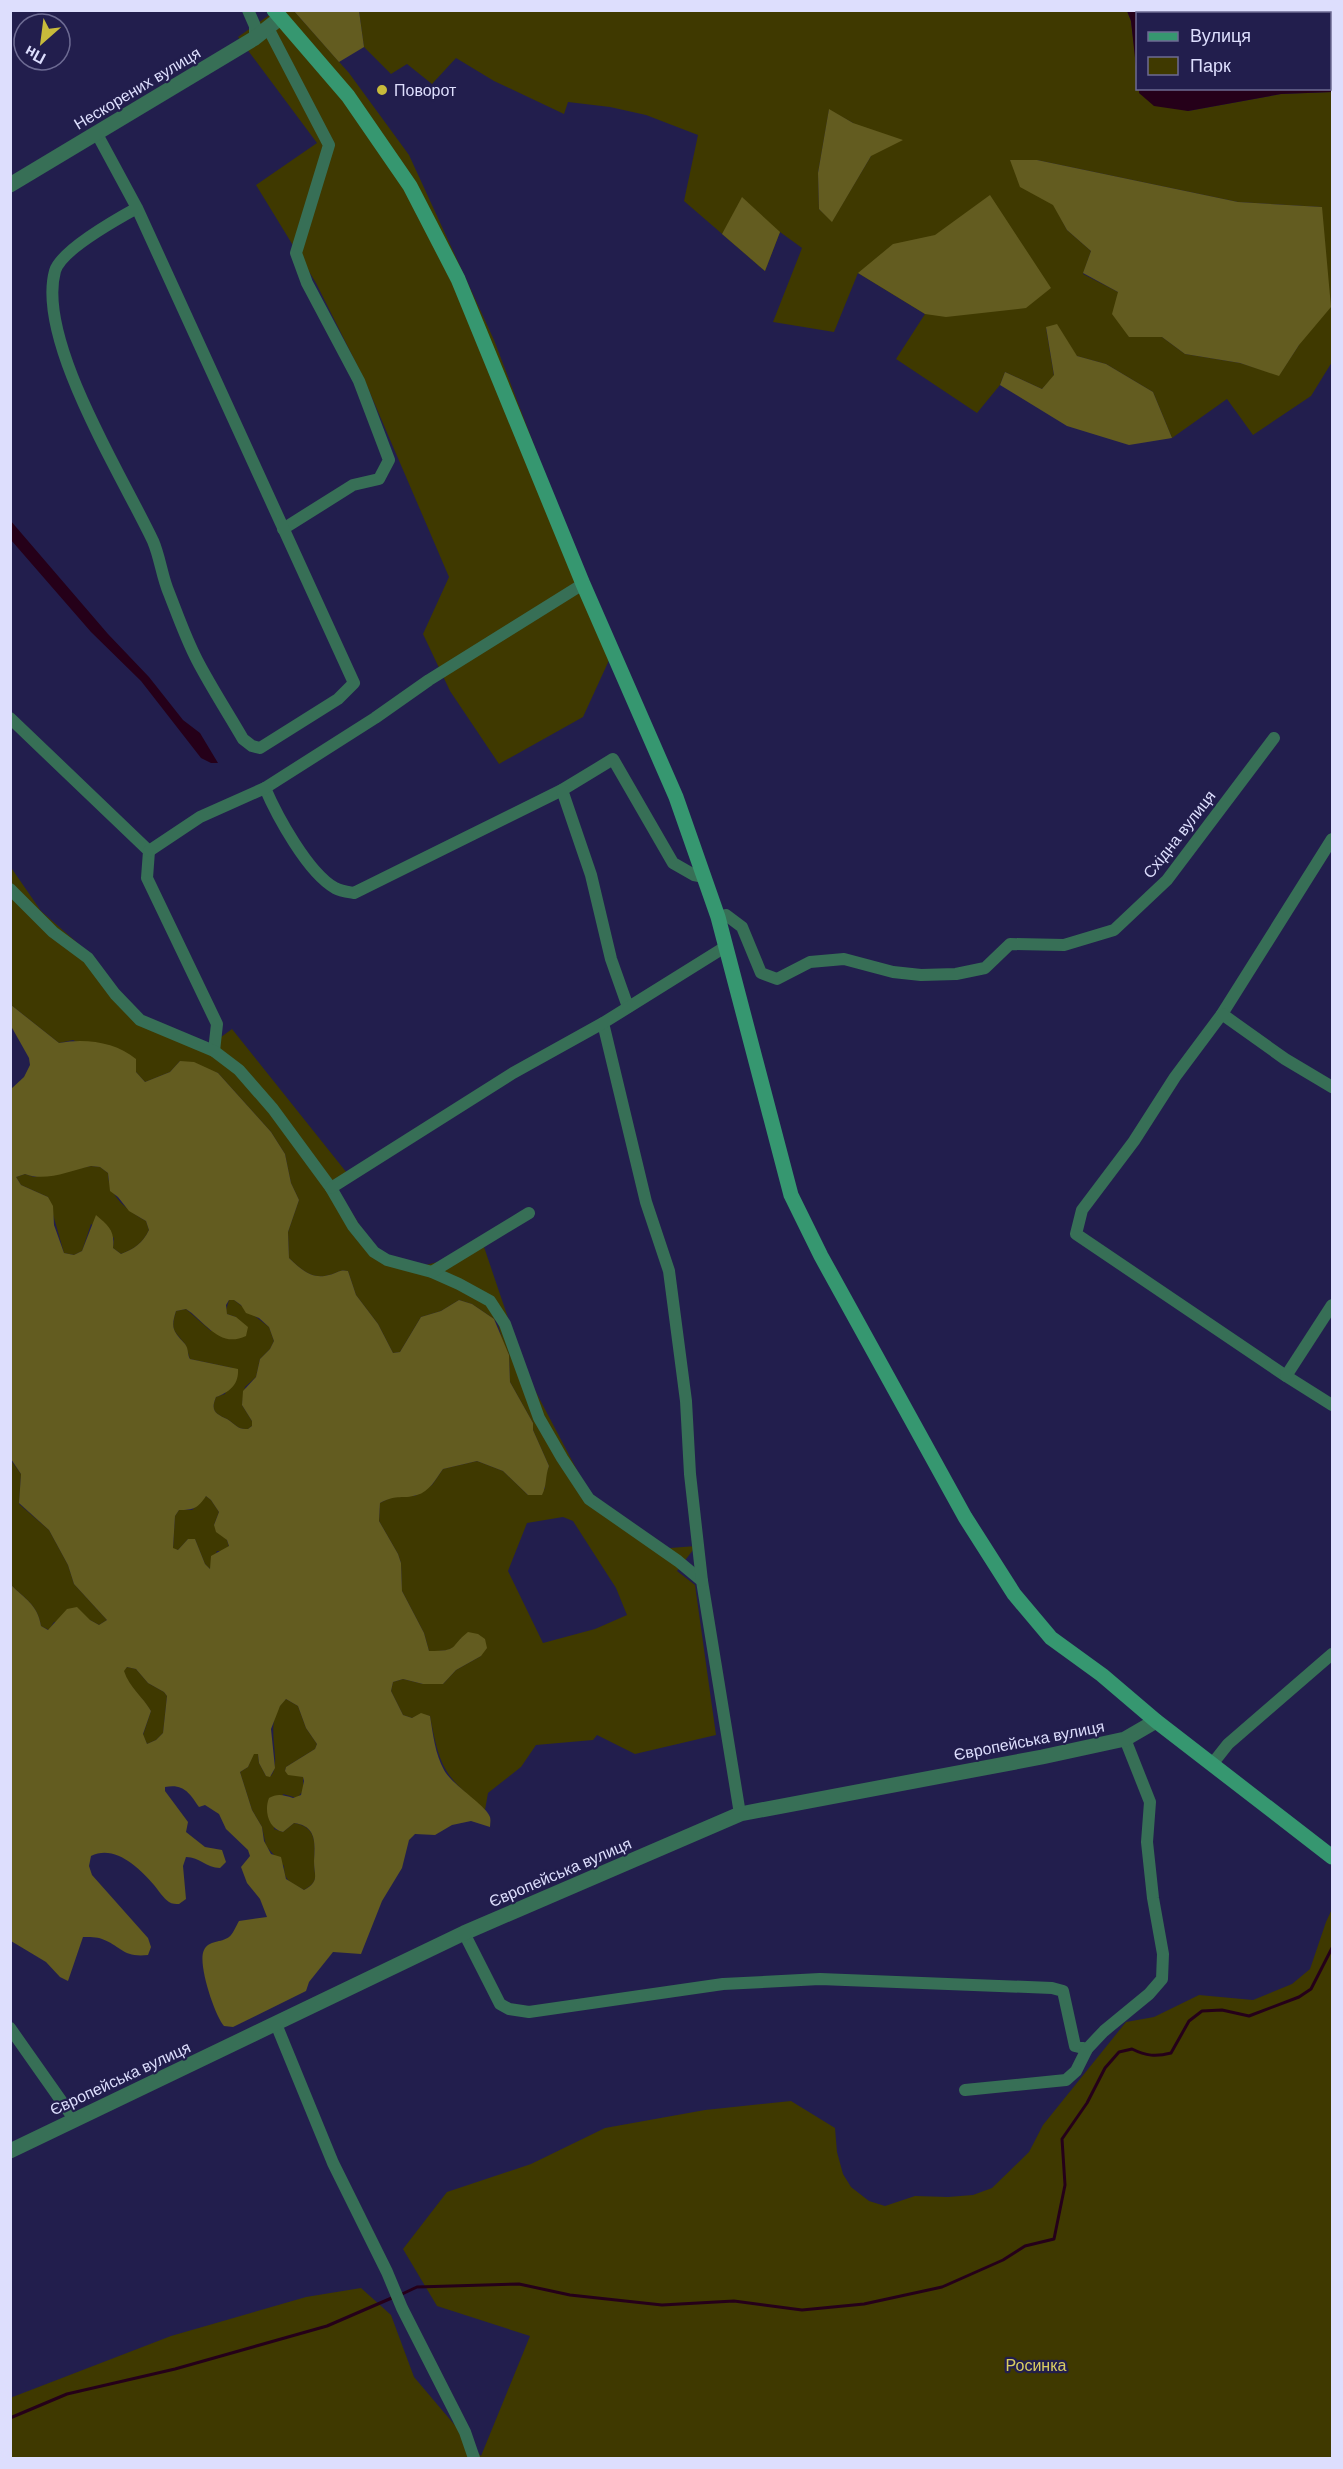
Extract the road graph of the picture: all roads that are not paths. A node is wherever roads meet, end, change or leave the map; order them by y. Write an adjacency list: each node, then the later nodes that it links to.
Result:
1 (248, 10): 3 (street)
2 (274, 19): 3 (street, Нескорених вулиця); 7 (street); 8 (main road)
3 (255, 38): 4 (street, Нескорених вулиця)
4 (97, 134): 5 (street, Нескорених вулиця); 6 (street)
5 (10, 186)
6 (137, 208): 7 (street); 7 (street)
7 (284, 529)
8 (584, 584): 11 (street); 15 (main road)
9 (10, 718): 14 (street)
10 (1274, 738): 17 (street, Східна вулиця)
11 (265, 788): 12 (street); 14 (street)
12 (562, 790): 15 (street); 19 (street)
13 (1332, 839): 20 (street)
14 (149, 851): 22 (street)
15 (704, 877): 17 (main road)
16 (10, 889): 22 (street)
17 (718, 917): 18 (main road)
18 (725, 947): 19 (street); 32 (main road)
19 (628, 1007): 21 (street)
20 (1222, 1014): 23 (street); 28 (street)
21 (603, 1023): 24 (street); 30 (street)
22 (214, 1052): 24 (street)
23 (1332, 1088)
24 (331, 1188): 26 (street)
25 (529, 1213): 26 (street)
26 (432, 1272): 30 (street)
27 (1332, 1305): 28 (street)
28 (1286, 1376): 29 (street)
29 (1332, 1405)
30 (702, 1581): 35 (street)
31 (1332, 1654): 34 (street)
32 (1156, 1721): 33 (street, Європейська вулиця); 34 (main road)
33 (1125, 1739): 35 (street, Європейська вулиця); 40 (street)
34 (1213, 1763): 36 (main road)
35 (740, 1814): 37 (street, Європейська вулиця)
36 (1332, 1857)
37 (465, 1933): 38 (street, Європейська вулиця); 40 (street)
38 (276, 2024): 42 (street, Європейська вулиця); 44 (street)
39 (10, 2028): 42 (street)
40 (1087, 2049): 41 (street)
41 (965, 2090)
42 (74, 2119): 43 (street, Європейська вулиця)
43 (10, 2151)
44 (474, 2458)

